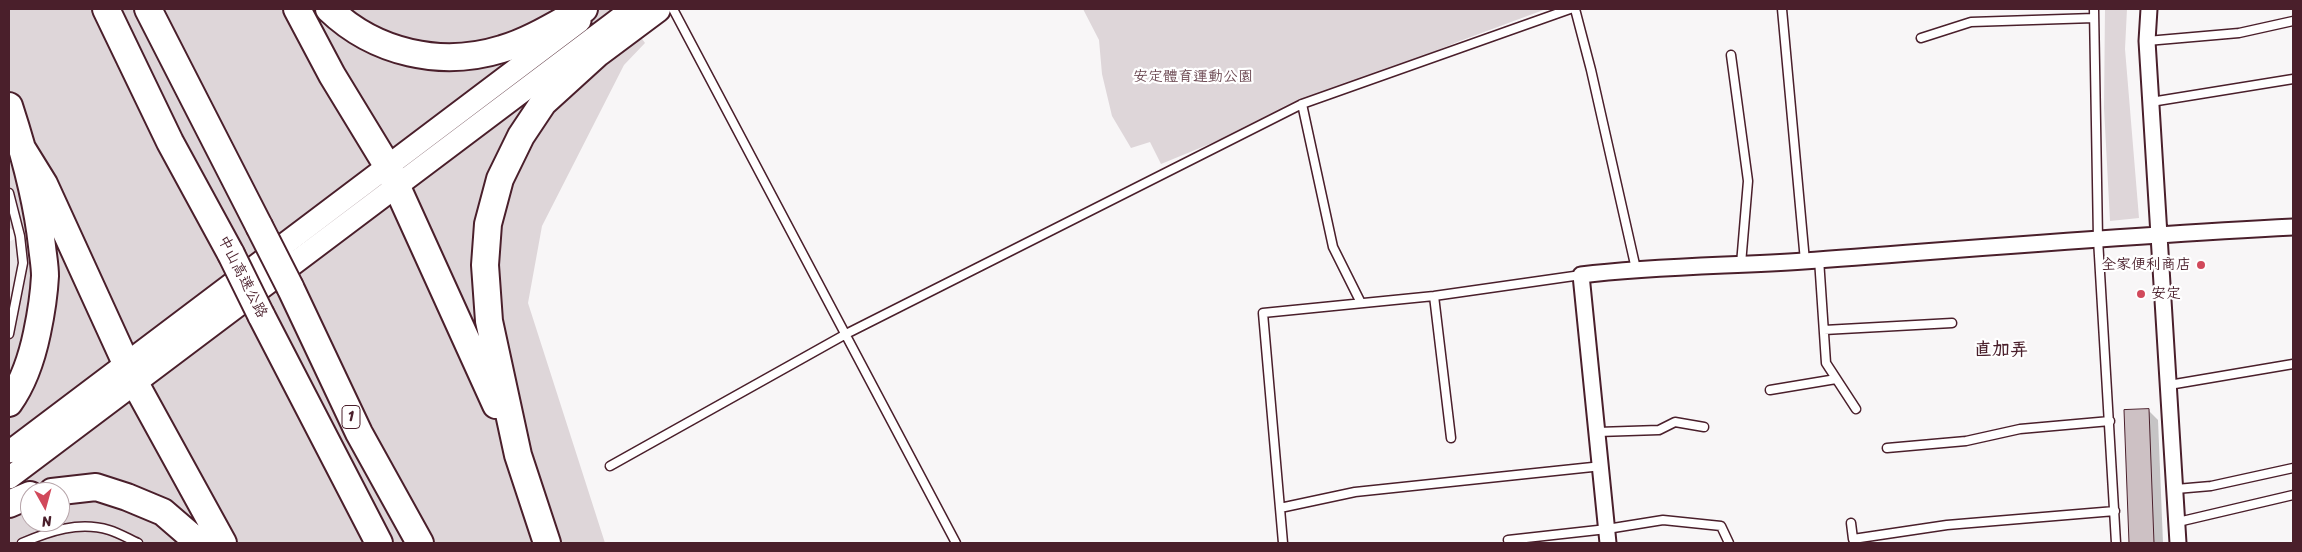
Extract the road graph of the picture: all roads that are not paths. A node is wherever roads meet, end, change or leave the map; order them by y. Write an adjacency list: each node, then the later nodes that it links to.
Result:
1 (106, 9): 71 (highway, 中山高速公路 / 1, bridge)
2 (148, 9): 72 (highway, 1, bridge)
3 (297, 9): 25 (highway)
4 (329, 9): 5 (highway)
5 (584, 9)
6 (596, 9): 25 (main road)
7 (632, 9): 25 (main road)
8 (657, 9): 53 (highway)
9 (673, 9): 39 (lane)
10 (1570, 9): 22 (lane)
11 (1575, 9): 32 (lane)
12 (1782, 9): 30 (lane)
13 (2094, 9): 15 (lane)
14 (2149, 9): 18 (street)
15 (2094, 18): 17 (lane); 29 (lane)
16 (2293, 21): 18 (lane)
17 (1921, 38)
18 (2147, 41): 21 (street)
19 (1731, 55): 31 (lane)
20 (2293, 79): 21 (lane)
21 (2151, 102): 28 (street)
22 (1302, 104): 35 (lane); 39 (lane)
23 (9, 106): 24 (highway)
24 (24, 150): 41 (highway); 45 (highway)
25 (392, 176): 41 (main road); 53 (highway)
26 (9, 195): 38 (lane)
27 (2293, 227): 28 (street)
28 (2160, 234): 29 (street); 43 (street)
29 (2098, 239): 30 (street); 47 (lane)
30 (1812, 260): 31 (street); 37 (lane)
31 (1741, 264): 32 (street)
32 (1636, 269): 33 (street)
33 (1582, 275): 34 (lane); 49 (street)
34 (1434, 296): 35 (lane); 50 (lane)
35 (1360, 303): 61 (lane)
36 (1952, 324): 37 (lane)
37 (1824, 330): 42 (lane)
38 (9, 334)
39 (846, 334): 54 (lane); 74 (lane)
40 (2293, 364): 43 (lane)
41 (131, 373): 52 (main road); 57 (main road); 70 (highway)
42 (1836, 379): 44 (lane); 46 (lane)
43 (2169, 385): 58 (street)
44 (1770, 390)
45 (9, 402)
46 (1856, 409)
47 (2110, 421): 51 (lane); 62 (lane)
48 (1704, 427): 49 (lane)
49 (1598, 432): 55 (street)
50 (1451, 438)
51 (1887, 448)
52 (9, 452)
53 (518, 455): 73 (highway)
54 (610, 466)
55 (1602, 466): 61 (lane); 65 (street)
56 (2293, 468): 58 (lane)
57 (9, 478)
58 (2176, 489): 63 (street)
59 (70, 490): 69 (highway)
60 (2293, 495): 63 (lane)
61 (1280, 508): 75 (lane)
62 (2115, 511): 64 (lane); 77 (lane)
63 (2178, 522): 78 (street)
64 (1850, 523)
65 (1608, 536): 66 (lane); 76 (lane)
66 (1508, 540)
67 (22, 543): 68 (lane)
68 (138, 543)
69 (199, 543)
70 (223, 543)
71 (379, 543)
72 (420, 543)
73 (548, 543)
74 (956, 543)
75 (1283, 543)
76 (1729, 543)
77 (2116, 543)
78 (2178, 543)

